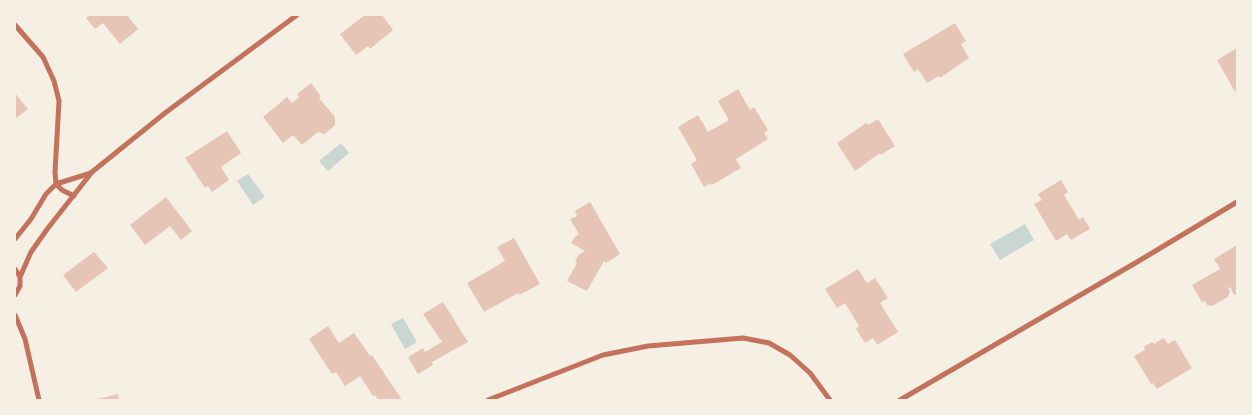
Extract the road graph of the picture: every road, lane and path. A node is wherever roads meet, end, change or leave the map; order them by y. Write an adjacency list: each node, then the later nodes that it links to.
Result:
1 (297, 15): 3 (street)
2 (15, 25): 4 (street)
3 (92, 172): 4 (street); 5 (street)
4 (56, 184): 5 (street); 7 (street)
5 (74, 196): 9 (street)
6 (1237, 202): 15 (street)
7 (15, 239)
8 (15, 269): 9 (street)
9 (20, 276): 10 (street)
10 (15, 295)
11 (15, 315): 12 (street)
12 (39, 400)
13 (488, 400): 14 (street)
14 (830, 400)
15 (900, 400)

